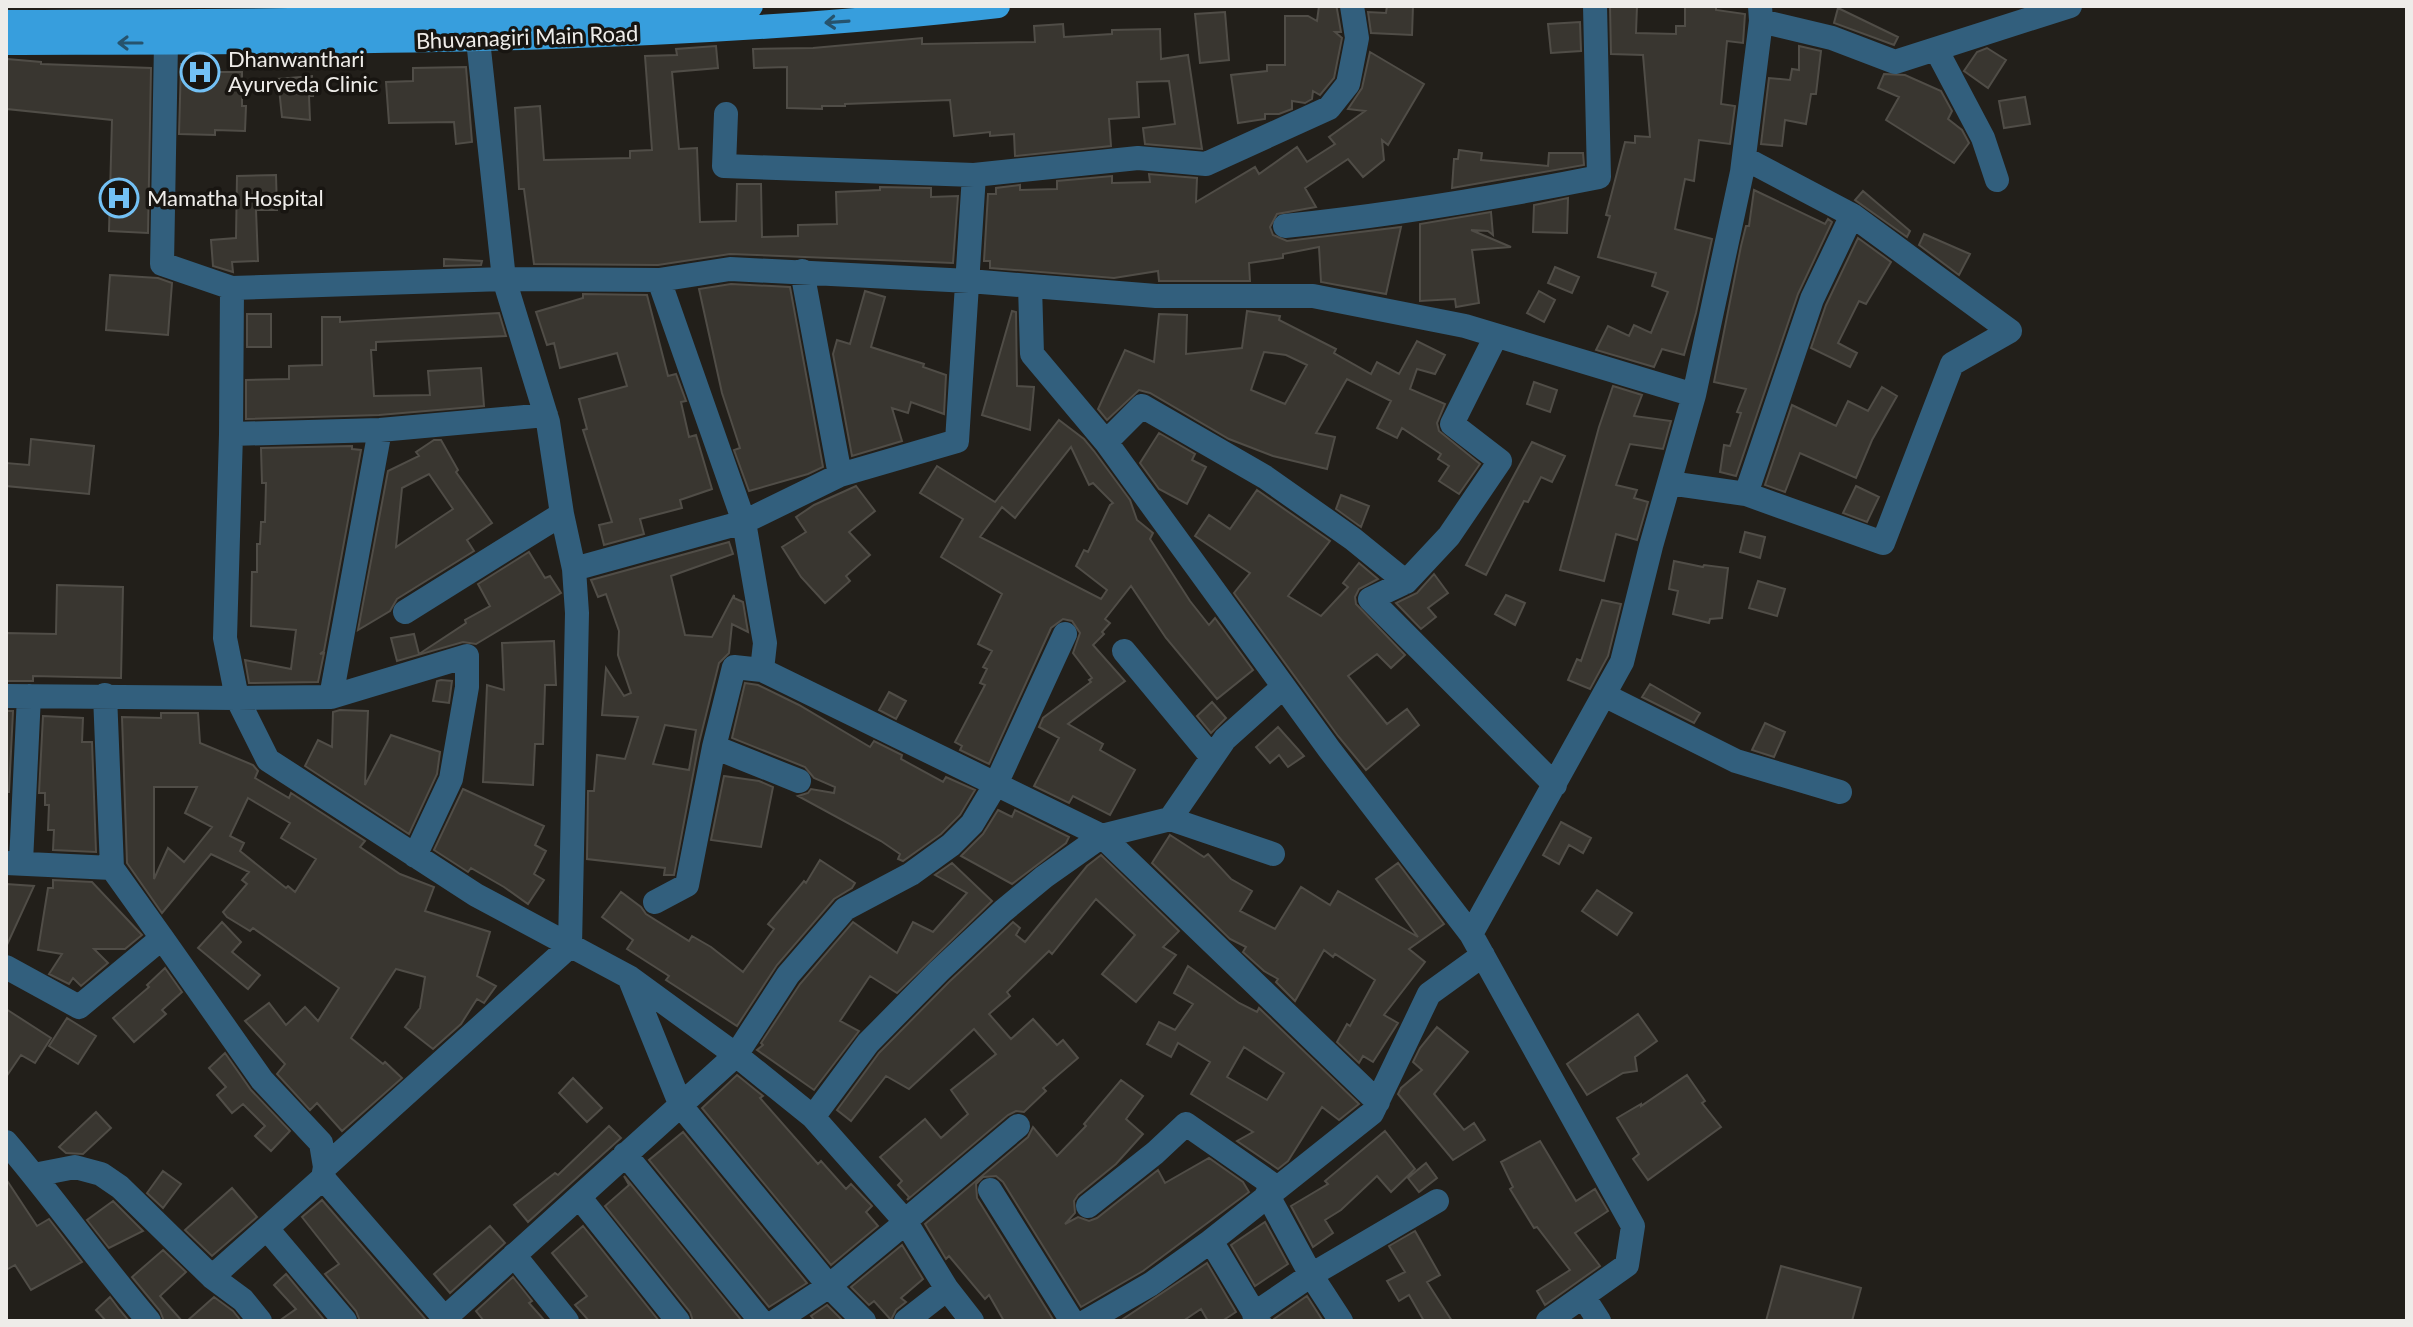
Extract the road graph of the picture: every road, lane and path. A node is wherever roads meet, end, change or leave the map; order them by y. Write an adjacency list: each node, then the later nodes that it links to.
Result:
1 (751, 6): 6 (main road, Bhuvanagiri Main Road)
2 (998, 6): 10 (main road, Bhuvanagiri Main Road, one-way to 10)
3 (1352, 6): 16 (street)
4 (1595, 6): 19 (street)
5 (2070, 6): 13 (street)
6 (438, 11): 8 (main road, Bhuvanagiri Main Road)
7 (1760, 13): 13 (street); 15 (street)
8 (232, 14): 9 (main road, Bhuvanagiri Main Road)
9 (6, 22)
10 (478, 40): 12 (main road, Bhuvanagiri Main Road); 21 (street)
11 (6, 43): 12 (main road, Bhuvanagiri Main Road, one-way to 11)
12 (166, 43): 25 (street)
13 (1936, 49): 17 (street)
14 (726, 114): 16 (street)
15 (1744, 158): 18 (street); 27 (street)
16 (974, 175): 23 (street)
17 (1997, 180)
18 (1852, 215): 34 (street); 34 (street)
19 (1285, 226)
20 (802, 271): 22 (street); 23 (street); 32 (street)
21 (504, 279): 22 (street); 25 (street); 28 (street)
22 (659, 280): 36 (street)
23 (969, 281): 24 (street); 32 (street)
24 (1030, 286): 26 (street); 31 (street)
25 (232, 288): 30 (street)
26 (1496, 336): 27 (street); 38 (street)
27 (1694, 395): 33 (street)
28 (546, 415): 29 (street); 35 (street)
29 (380, 430): 30 (street); 47 (street)
30 (231, 434): 48 (street)
31 (1106, 442): 38 (street); 43 (street)
32 (840, 475): 36 (street)
33 (1669, 483): 34 (street); 45 (street)
34 (1746, 494)
35 (562, 514): 37 (street); 39 (street)
36 (744, 522): 37 (street); 42 (street)
37 (574, 569): 64 (street)
38 (1406, 582): 53 (street)
39 (405, 612)
40 (1065, 634): 52 (street)
41 (1124, 651): 50 (street)
42 (762, 670): 49 (street); 52 (street)
43 (1283, 687): 50 (street); 63 (street)
44 (105, 695): 46 (street); 48 (street); 60 (street)
45 (1604, 695): 53 (street); 54 (street)
46 (17, 696): 59 (street)
47 (331, 697): 48 (street); 58 (street)
48 (237, 698): 58 (street)
49 (714, 747): 51 (street); 61 (street)
50 (1212, 757): 55 (street)
51 (799, 781)
52 (996, 784): 56 (street); 67 (street)
53 (1555, 785): 63 (street)
54 (1840, 792)
55 (1170, 819): 56 (street); 57 (street)
56 (1102, 836): 68 (street); 70 (street)
57 (1273, 854)
58 (415, 856): 64 (street)
59 (14, 862): 60 (street)
60 (112, 868): 62 (street)
61 (655, 902)
62 (162, 938): 65 (street); 74 (street)
63 (1477, 944): 68 (street); 89 (street)
64 (570, 946): 66 (street); 74 (street)
65 (6, 967)
66 (629, 977): 67 (street); 69 (street)
67 (736, 1055): 69 (street); 70 (street)
68 (1378, 1102): 77 (street)
69 (681, 1106): 73 (street); 87 (street)
70 (813, 1117): 81 (street)
71 (1018, 1126): 81 (street)
72 (6, 1142): 75 (street)
73 (625, 1154): 78 (street); 97 (street)
74 (324, 1173): 82 (street); 91 (street)
75 (34, 1175): 86 (street); 92 (street)
76 (990, 1190): 102 (street)
77 (1272, 1191): 80 (street); 83 (street); 85 (street)
78 (580, 1198): 84 (street); 96 (street)
79 (1437, 1201): 85 (street)
80 (1088, 1206)
81 (902, 1224): 87 (street); 88 (street)
82 (268, 1230): 86 (street); 94 (street)
83 (1211, 1241): 90 (street); 103 (street)
84 (514, 1255): 91 (street); 95 (street)
85 (1311, 1275): 90 (street); 104 (street)
86 (212, 1277): 93 (street)
87 (829, 1286): 98 (street); 99 (street)
88 (947, 1289): 100 (street); 101 (street)
89 (1583, 1296): 105 (street); 106 (street)
90 (1256, 1318)
91 (446, 1320)
92 (149, 1321)
93 (260, 1321)
94 (345, 1321)
95 (567, 1321)
96 (678, 1321)
97 (761, 1321)
98 (776, 1321)
99 (864, 1321)
100 (906, 1321)
101 (972, 1321)
102 (1072, 1321)
103 (1087, 1321)
104 (1341, 1321)
105 (1548, 1321)
106 (1599, 1321)

